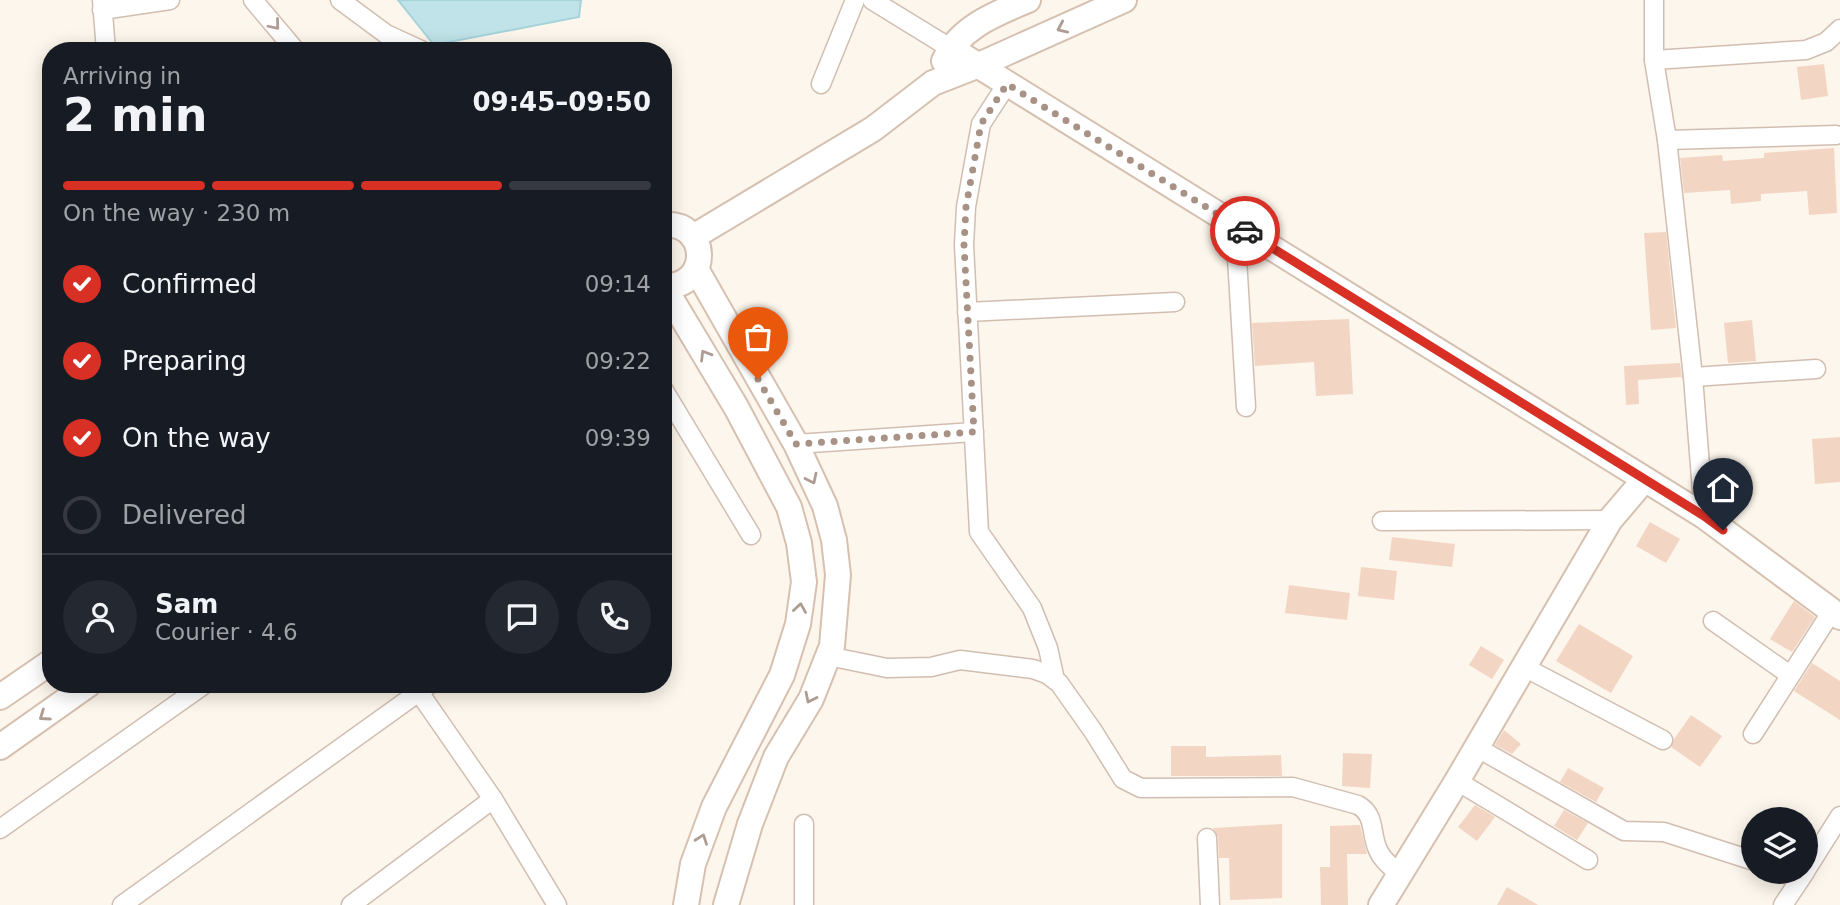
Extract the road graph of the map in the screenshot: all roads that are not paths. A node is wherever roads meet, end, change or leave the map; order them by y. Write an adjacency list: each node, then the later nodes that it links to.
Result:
1 (170, 0): 9 (street)
2 (253, 0): 12 (street, one-way to 12)
3 (340, 0): 13 (street)
4 (855, 0): 18 (street)
5 (872, 0): 14 (street)
6 (1124, 0): 16 (street, one-way to 16)
7 (1654, 0): 15 (street)
8 (1016, 2): 14 (street)
9 (102, 5): 11 (street)
10 (1840, 29): 15 (street)
11 (105, 42)
12 (288, 42)
13 (403, 42)
14 (950, 48): 16 (street); 17 (street)
15 (1654, 60): 21 (street)
16 (979, 65): 17 (street); 19 (street)
17 (933, 83): 24 (street)
18 (821, 84)
19 (1007, 84): 22 (street); 29 (street)
20 (1836, 135): 21 (street)
21 (1667, 140): 31 (street)
22 (1236, 225): 33 (street); 36 (street)
23 (672, 226): 24 (street)
24 (693, 237): 25 (street)
25 (696, 270): 26 (street); 35 (street)
26 (672, 285)
27 (672, 299): 71 (street, one-way to 27)
28 (1175, 302): 29 (street)
29 (967, 312): 34 (street)
30 (1816, 369): 31 (street)
31 (1693, 377): 37 (street)
32 (672, 404): 40 (street)
33 (1246, 407)
34 (974, 432): 35 (street); 47 (street)
35 (796, 444): 43 (street, one-way to 43)
36 (1644, 480): 37 (street); 38 (street)
37 (1704, 516): 41 (street)
38 (1610, 520): 39 (street); 44 (street)
39 (1382, 522)
40 (751, 535)
41 (1836, 614): 46 (street)
42 (1713, 621): 46 (street)
43 (828, 656): 47 (street); 72 (street, one-way to 72)
44 (1524, 667): 54 (street); 56 (street)
45 (42, 668): 52 (street)
46 (1790, 675): 53 (street)
47 (1055, 680): 66 (street)
48 (76, 693): 55 (street, one-way to 55)
49 (192, 693): 61 (street)
50 (412, 693): 68 (street)
51 (424, 693): 58 (street)
52 (0, 698)
53 (1753, 734)
54 (1663, 740)
55 (0, 747)
56 (1476, 747): 57 (street); 64 (street)
57 (1457, 781): 65 (street); 66 (street)
58 (493, 799): 69 (street); 70 (street)
59 (1840, 816): 63 (street)
60 (804, 824): 73 (street)
61 (0, 829)
62 (1207, 838): 74 (street)
63 (1818, 851)
64 (1741, 857)
65 (1588, 860)
66 (1400, 875): 75 (street)
67 (1797, 884): 76 (street)
68 (122, 905)
69 (351, 905)
70 (557, 905)
71 (686, 905)
72 (726, 905)
73 (804, 905)
74 (1210, 905)
75 (1381, 905)
76 (1783, 905)

